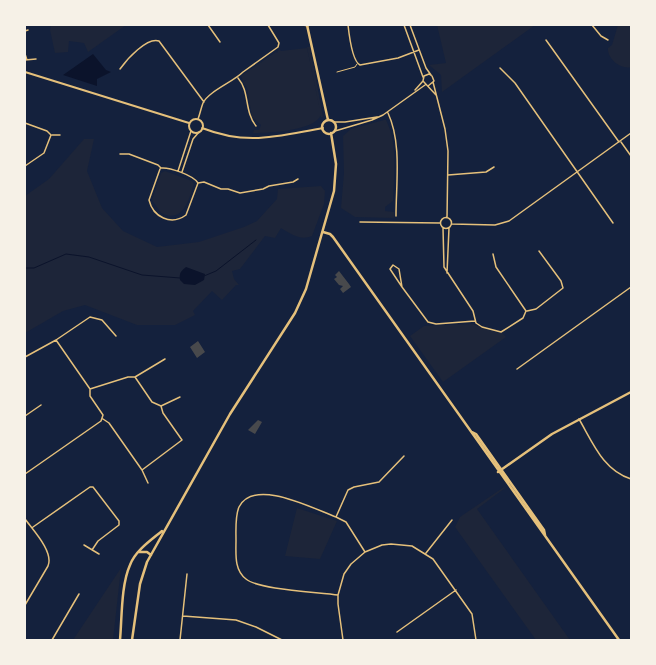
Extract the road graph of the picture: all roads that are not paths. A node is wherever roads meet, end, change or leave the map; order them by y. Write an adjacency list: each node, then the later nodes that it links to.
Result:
1 (208, 25): 11 (street)
2 (268, 25): 23 (street)
3 (303, 25): 4 (street)
4 (308, 25): 35 (main road)
5 (348, 25): 17 (street)
6 (404, 25): 13 (street)
7 (410, 25): 12 (street)
8 (592, 25): 10 (street)
9 (546, 40): 49 (street)
10 (608, 40)
11 (220, 42)
12 (419, 50): 13 (street); 22 (street)
13 (412, 52): 17 (street); 24 (street)
14 (25, 54): 16 (street)
15 (36, 59): 16 (street)
16 (26, 60)
17 (357, 64): 21 (lane)
18 (500, 68): 56 (street)
19 (120, 69): 31 (street)
20 (25, 72): 37 (street)
21 (338, 72)
22 (431, 75): 24 (street); 26 (street)
23 (238, 78): 31 (street); 39 (street)
24 (423, 78): 25 (street)
25 (423, 81): 27 (street); 29 (street)
26 (433, 82): 28 (street); 30 (street)
27 (425, 85): 28 (street); 29 (street)
28 (428, 86): 30 (street)
29 (414, 92): 32 (street)
30 (437, 97): 58 (street)
31 (204, 102): 34 (street)
32 (388, 113): 33 (street); 61 (street)
33 (378, 117): 36 (street); 43 (street)
34 (198, 119): 37 (street); 40 (street)
35 (328, 120): 36 (main road); 41 (main road)
36 (334, 122): 43 (main road)
37 (189, 123): 42 (street)
38 (25, 124): 47 (street)
39 (256, 126)
40 (202, 128): 41 (street); 44 (street)
41 (323, 128): 45 (main road)
42 (190, 131): 44 (street); 55 (street)
43 (335, 131): 45 (main road)
44 (199, 132): 57 (street)
45 (331, 133): 69 (main road)
46 (631, 133): 49 (street)
47 (51, 135): 48 (street); 52 (street)
48 (60, 135)
49 (620, 142): 51 (street); 56 (street)
50 (120, 154): 54 (street)
51 (631, 156)
52 (25, 166)
53 (494, 167): 58 (street)
54 (161, 168): 55 (street); 60 (street)
55 (178, 171): 57 (street)
56 (579, 172): 65 (street); 66 (street)
57 (182, 173): 60 (street)
58 (448, 175): 62 (street)
59 (298, 179): 60 (street)
60 (198, 183)
61 (396, 216)
62 (447, 218): 64 (street); 65 (street)
63 (360, 222): 64 (street)
64 (440, 223): 67 (street)
65 (452, 224): 68 (street)
66 (613, 224)
67 (443, 228): 68 (street); 72 (street)
68 (449, 228): 72 (street)
69 (324, 232): 91 (main road); 103 (main road)
70 (539, 251): 75 (street)
71 (492, 254): 75 (street)
72 (447, 273): 76 (street)
73 (402, 287): 73 (street); 76 (street)
74 (631, 287): 81 (street)
75 (526, 311): 76 (street)
76 (475, 320)
77 (116, 336): 78 (street)
78 (56, 340): 79 (street); 83 (street)
79 (25, 357)
80 (165, 359): 82 (street)
81 (517, 369)
82 (135, 377): 83 (street); 87 (street)
83 (90, 389): 89 (street)
84 (631, 392): 90 (main road)
85 (180, 397): 87 (street)
86 (40, 405): 88 (street)
87 (161, 406): 94 (street)
88 (25, 416)
89 (103, 419): 94 (street); 96 (street)
90 (579, 419): 93 (main road); 97 (street)
91 (471, 431): 93 (main road); 95 (main road)
92 (404, 456): 99 (street)
93 (502, 469): 95 (main road); 104 (main road)
94 (142, 470): 98 (street)
95 (498, 472): 104 (main road)
96 (25, 474)
97 (631, 479)
98 (148, 484)
99 (336, 517): 108 (street); 115 (street)
100 (25, 519): 102 (street)
101 (452, 520): 109 (street)
102 (33, 527): 106 (street); 116 (street)
103 (164, 530): 107 (main road); 111 (main road)
104 (545, 535): 126 (main road)
105 (84, 545): 106 (street)
106 (92, 550): 110 (street)
107 (139, 552): 111 (main road); 120 (main road)
108 (364, 552): 109 (street); 115 (street)
109 (426, 553): 113 (street)
110 (99, 554)
111 (151, 555): 121 (main road)
112 (187, 574): 117 (street)
113 (456, 590): 118 (street); 125 (street)
114 (79, 594): 119 (street)
115 (338, 595): 124 (street)
116 (25, 605)
117 (182, 616): 122 (street); 123 (street)
118 (397, 632)
119 (52, 640)
120 (120, 640)
121 (132, 640)
122 (180, 640)
123 (282, 640)
124 (343, 640)
125 (476, 640)
126 (619, 640)

